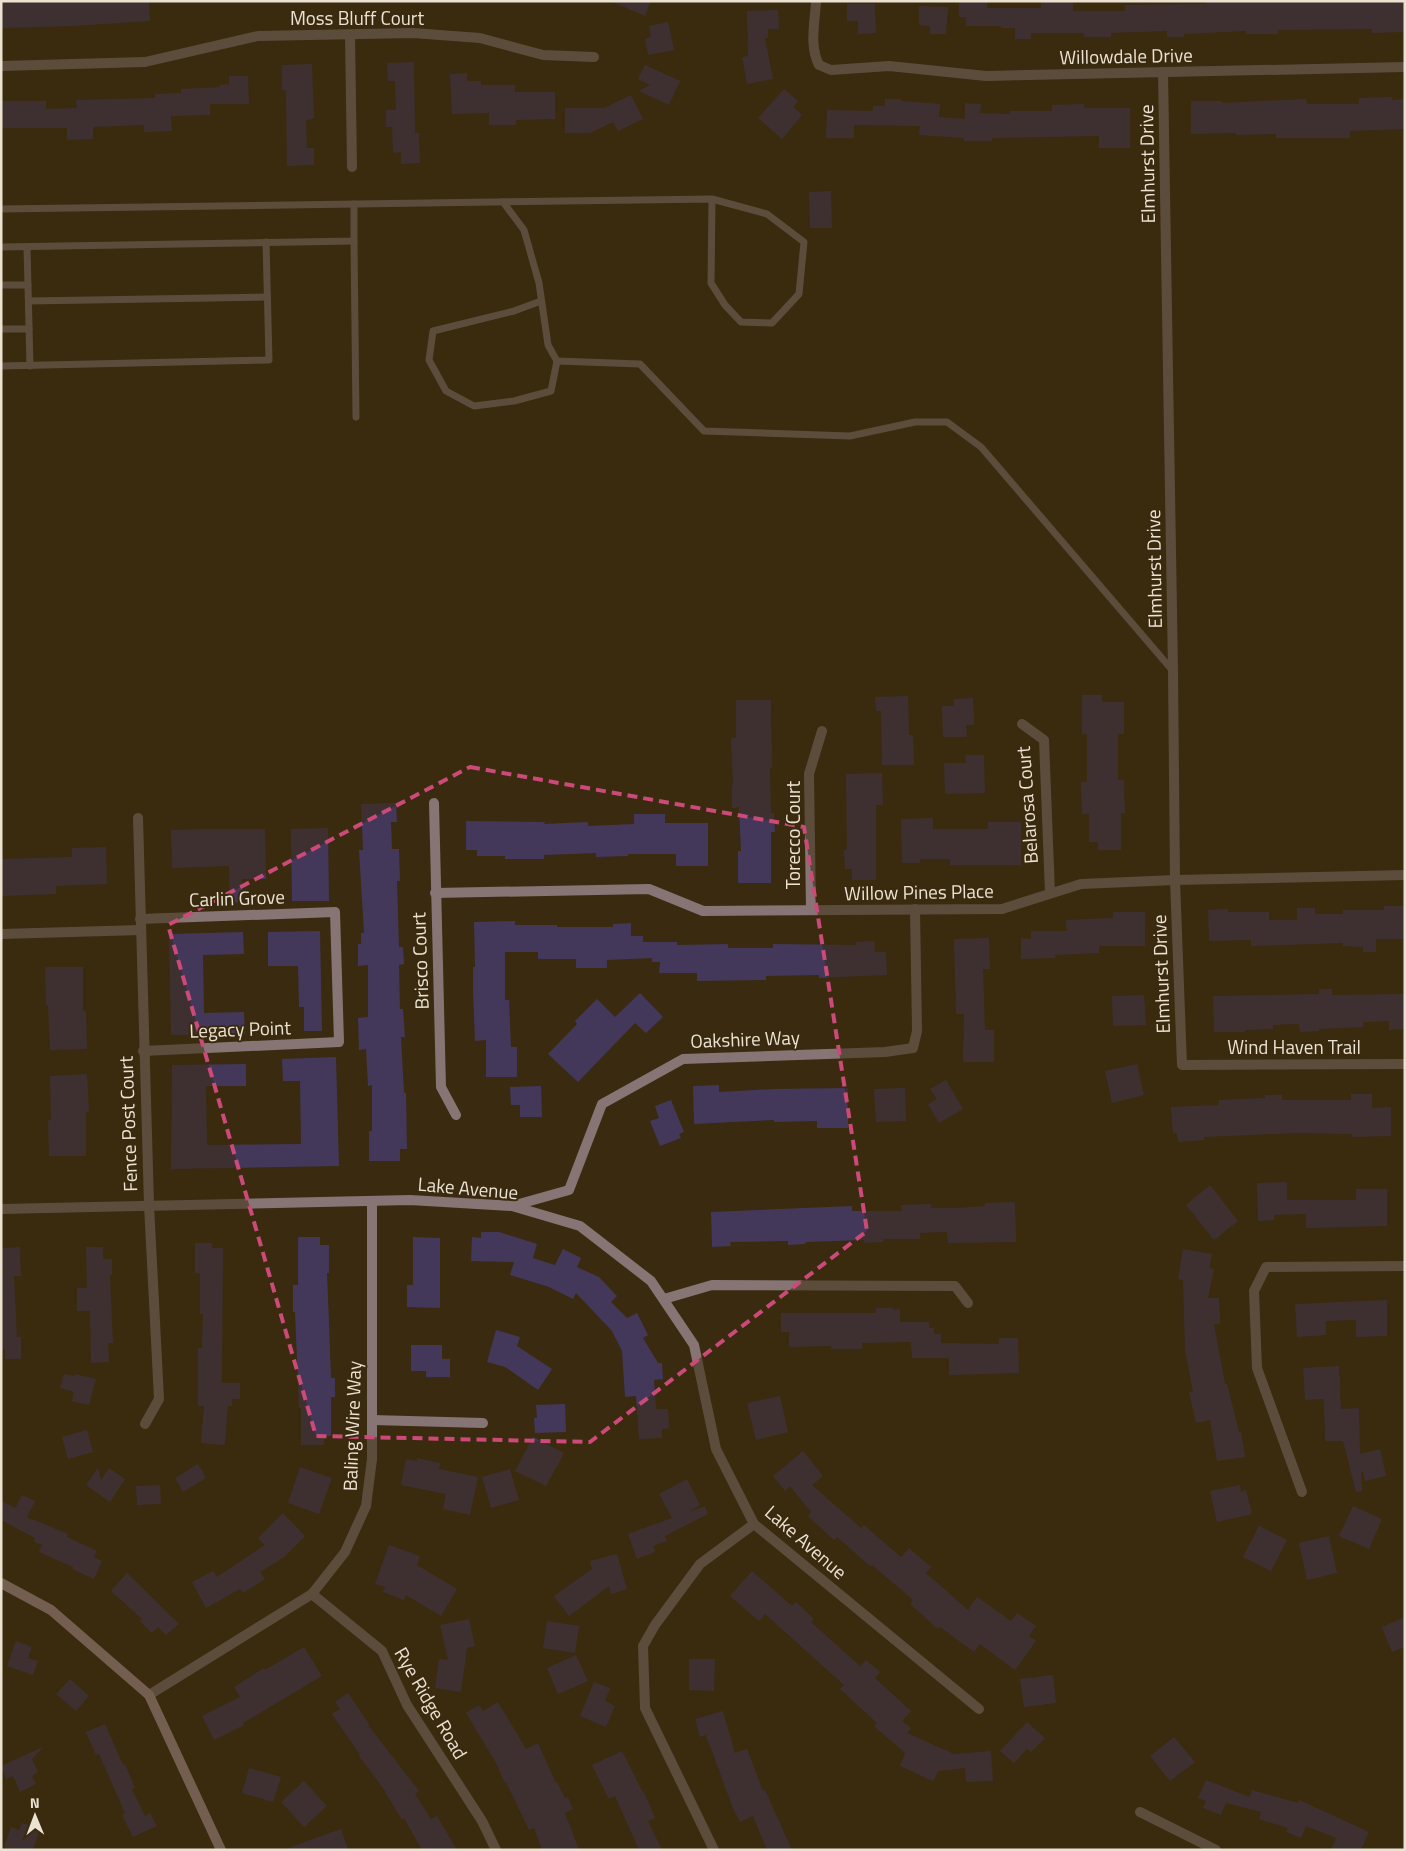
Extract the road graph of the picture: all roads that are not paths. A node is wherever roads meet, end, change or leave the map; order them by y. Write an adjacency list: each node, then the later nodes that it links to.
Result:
1 (816, 1): 6 (street, Willowdale Drive)
2 (350, 35): 3 (street, Moss Bluff Court); 4 (street, Moss Bluff Court); 7 (street)
3 (594, 57)
4 (1, 66)
5 (1405, 67): 6 (street, Willowdale Drive)
6 (1163, 72): 27 (street, Elmhurst Drive)
7 (352, 166)
8 (712, 200): 8 (lane); 9 (lane)
9 (503, 202): 10 (lane); 20 (lane)
10 (354, 204): 11 (lane); 12 (lane)
11 (1, 209)
12 (354, 241): 13 (lane); 26 (lane)
13 (266, 242): 15 (lane); 18 (lane)
14 (1, 247): 15 (lane)
15 (27, 247): 16 (lane)
16 (28, 284): 17 (lane); 19 (lane)
17 (1, 285)
18 (267, 297): 19 (lane); 25 (lane)
19 (29, 301): 21 (lane)
20 (541, 301): 23 (lane); 23 (lane)
21 (30, 329): 22 (lane); 25 (lane)
22 (1, 330)
23 (557, 361): 27 (lane)
24 (1, 366): 25 (lane)
25 (30, 366)
26 (356, 417)
27 (1174, 671): 33 (street, Elmhurst Drive)
28 (1022, 724): 35 (street, Belarosa Court)
29 (822, 731): 37 (street, Torecco Court)
30 (434, 803): 34 (street, Brisco Court)
31 (138, 818): 38 (street, Fence Post Court)
32 (1405, 875): 33 (street, Willow Pines Place)
33 (1175, 880): 35 (street, Willow Pines Place); 43 (street, Elmhurst Drive)
34 (435, 893): 37 (street, Willow Pines Place); 44 (street, Brisco Court)
35 (1050, 893): 36 (street, Willow Pines Place)
36 (915, 909): 37 (street, Willow Pines Place); 47 (street, Oakshire Way)
37 (811, 910)
38 (141, 924): 39 (street, Carlin Grove); 40 (street, Carlin Grove); 41 (street, Fence Post Court)
39 (1, 934)
40 (339, 1042): 41 (street, Legacy Point)
41 (143, 1051): 46 (street, Fence Post Court)
42 (1405, 1064): 43 (street, Wind Haven Trail)
43 (1182, 1065)
44 (456, 1115)
45 (372, 1201): 46 (street, Lake Avenue); 47 (street, Lake Avenue); 52 (street, Baling Wire Way)
46 (149, 1205): 48 (street, Lake Avenue); 54 (street, Fence Post Court)
47 (512, 1206): 50 (street, Lake Avenue)
48 (1, 1209)
49 (1405, 1266): 55 (street)
50 (664, 1299): 51 (street); 56 (street, Lake Avenue)
51 (968, 1303)
52 (372, 1420): 53 (street); 58 (street, Baling Wire Way)
53 (483, 1423)
54 (145, 1424)
55 (1302, 1492)
56 (754, 1524): 60 (street, Lake Avenue); 64 (street)
57 (1, 1583): 59 (main road)
58 (312, 1594): 59 (street, Baling Wire Way); 63 (street, Rye Ridge Road)
59 (149, 1695): 62 (main road)
60 (979, 1709)
61 (1140, 1812): 65 (street)
62 (221, 1850)
63 (496, 1850)
64 (714, 1850)
65 (1216, 1850)

